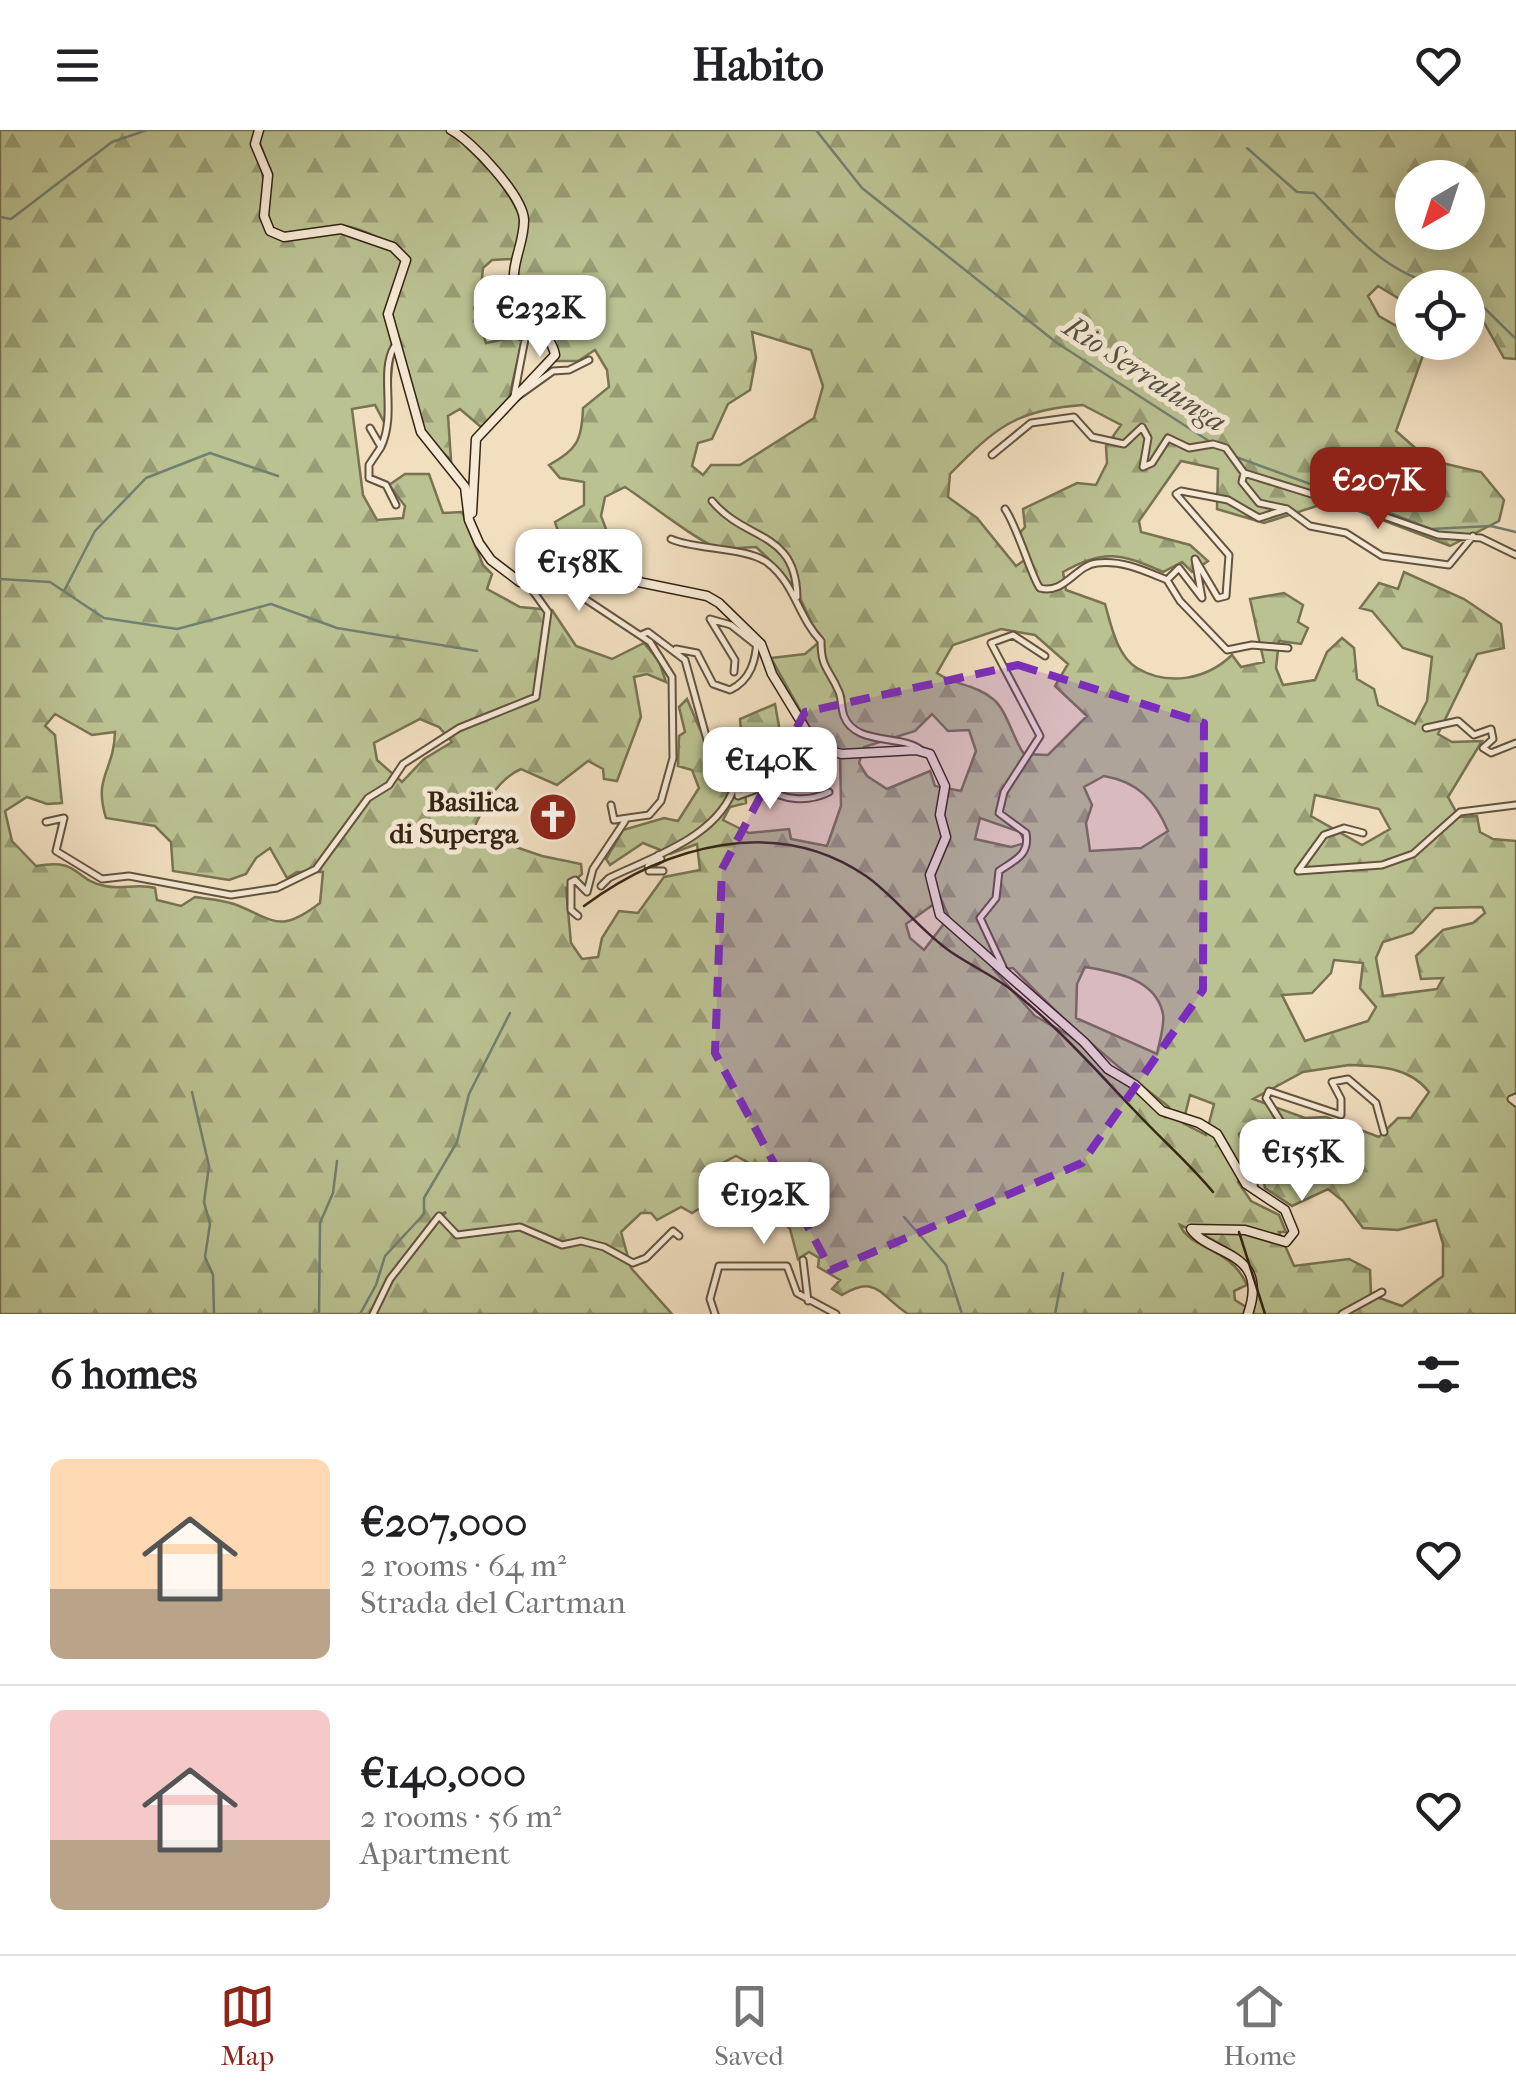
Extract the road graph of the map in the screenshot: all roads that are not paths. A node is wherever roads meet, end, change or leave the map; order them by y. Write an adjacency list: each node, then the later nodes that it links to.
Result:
1 (259, 130): 4 (street)
2 (450, 130): 6 (street)
3 (497, 321): 6 (street)
4 (394, 347): 8 (street); 15 (street)
5 (589, 360): 6 (street)
6 (512, 398): 15 (street)
7 (370, 428): 8 (street)
8 (381, 447): 12 (street)
9 (992, 454): 10 (street)
10 (1244, 473): 14 (street); 16 (street)
11 (712, 501): 22 (street)
12 (396, 505)
13 (1006, 509): 21 (street)
14 (1287, 509): 16 (street); 21 (street)
15 (469, 520): 20 (street)
16 (1472, 536): 18 (street)
17 (671, 539): 22 (street)
18 (1516, 555)
19 (546, 573): 20 (street); 23 (street); 24 (street)
20 (525, 580): 36 (street)
21 (1167, 580): 25 (street)
22 (797, 605): 31 (street)
23 (641, 635): 26 (street); 37 (street)
24 (756, 642): 26 (street); 28 (street); 31 (street)
25 (1288, 648)
26 (676, 649): 32 (street)
27 (1045, 656): 43 (street)
28 (734, 672)
29 (1426, 728): 30 (street)
30 (1516, 743)
31 (921, 750): 43 (street)
32 (734, 780): 33 (street); 39 (street)
33 (829, 792)
34 (611, 805): 37 (street)
35 (1516, 805): 38 (street)
36 (46, 822)
37 (621, 823): 42 (street)
38 (1363, 834)
39 (658, 855): 40 (street); 41 (street)
40 (663, 871)
41 (602, 886)
42 (578, 916)
43 (1010, 978): 45 (street)
44 (1384, 1132): 45 (street)
45 (1256, 1194): 53 (street)
46 (679, 1236): 50 (street)
47 (803, 1260): 49 (street)
48 (1382, 1292): 54 (street)
49 (808, 1301): 51 (street); 52 (street)
50 (373, 1314)
51 (715, 1314)
52 (836, 1314)
53 (1248, 1314)
54 (1342, 1314)

